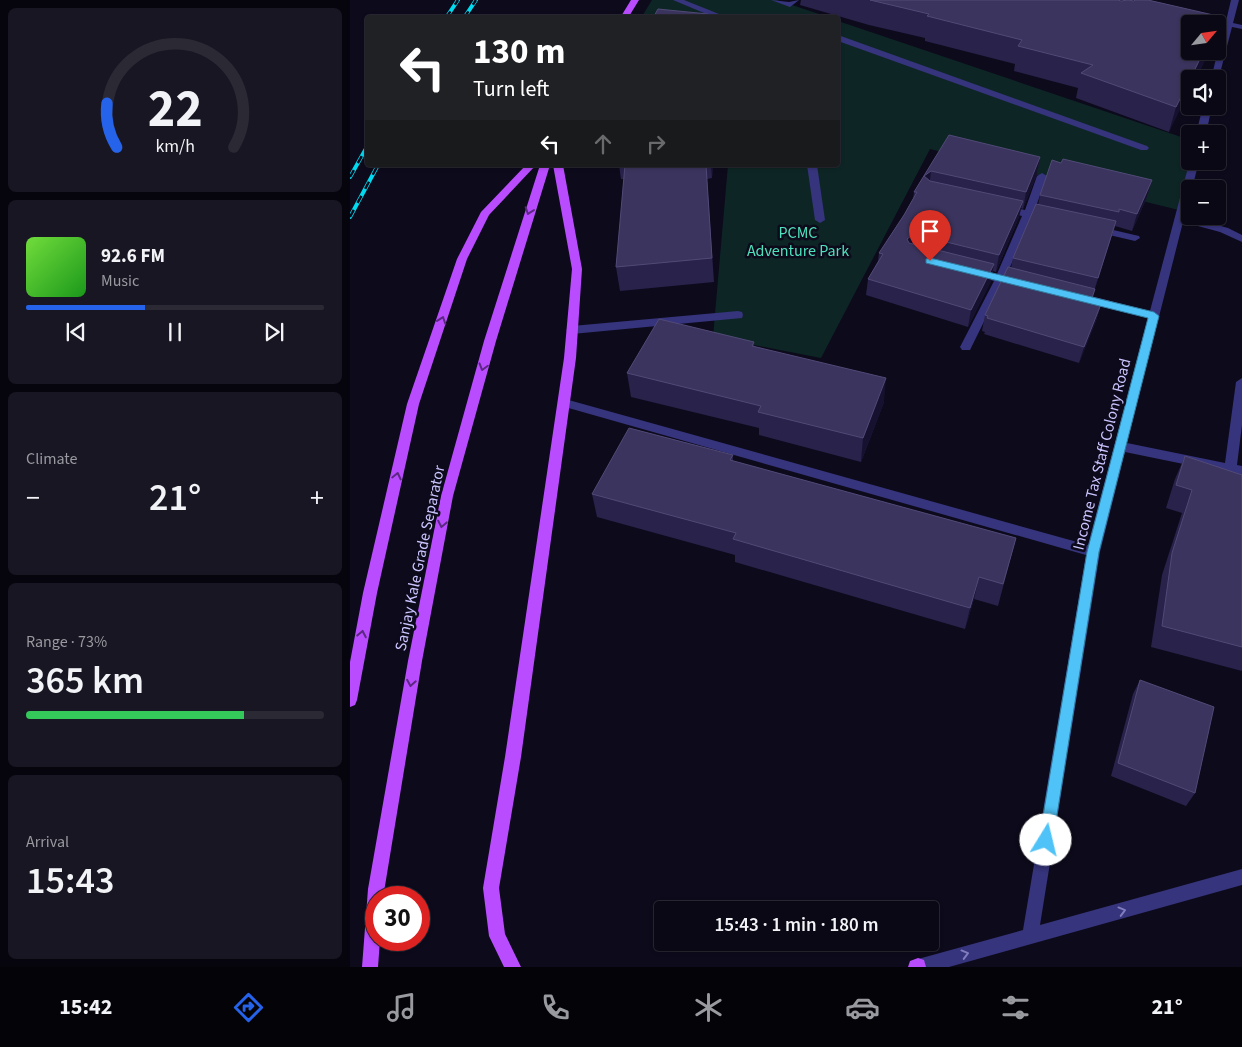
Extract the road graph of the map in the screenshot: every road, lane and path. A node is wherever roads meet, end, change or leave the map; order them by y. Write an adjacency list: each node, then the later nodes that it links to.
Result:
1 (635, 0): 6 (main road)
2 (677, 0): 7 (street)
3 (775, 0): 4 (street)
4 (795, 0)
5 (1235, 0): 9 (street)
6 (629, 15)
7 (717, 15)
8 (1226, 23): 9 (street)
9 (1229, 24): 10 (street); 12 (street)
10 (1242, 27)
11 (840, 39): 13 (street)
12 (1217, 70)
13 (1144, 148)
14 (529, 167): 41 (main road, one-way to 14)
15 (545, 167): 44 (main road, Sanjay Kale Grade Separator, one-way to 44)
16 (558, 167): 34 (main road)
17 (812, 167): 23 (street)
18 (1192, 170): 22 (street, Income Tax Staff Colony Road)
19 (1042, 176): 21 (street)
20 (993, 206): 21 (street)
21 (1029, 214): 24 (street); 29 (street)
22 (1179, 218): 27 (street); 33 (street, Income Tax Staff Colony Road)
23 (820, 220)
24 (1058, 221)
25 (1087, 227): 26 (street)
26 (1135, 238)
27 (1242, 239)
28 (966, 270): 29 (street)
29 (1001, 278): 30 (street); 35 (street)
30 (1030, 285)
31 (1068, 295): 33 (street)
32 (738, 315): 34 (street)
33 (1154, 316): 38 (street, Income Tax Staff Colony Road)
34 (572, 330): 37 (main road)
35 (966, 346)
36 (1242, 382): 39 (street)
37 (565, 403): 40 (street); 45 (main road)
38 (1120, 446): 39 (street); 40 (street, Income Tax Staff Colony Road)
39 (1236, 470)
40 (1093, 552): 43 (street, Income Tax Staff Colony Road)
41 (350, 700)
42 (1242, 876): 43 (street, one-way to 42)
43 (1030, 936): 46 (street, one-way to 43)
44 (370, 967)
45 (514, 967)
46 (918, 967)

